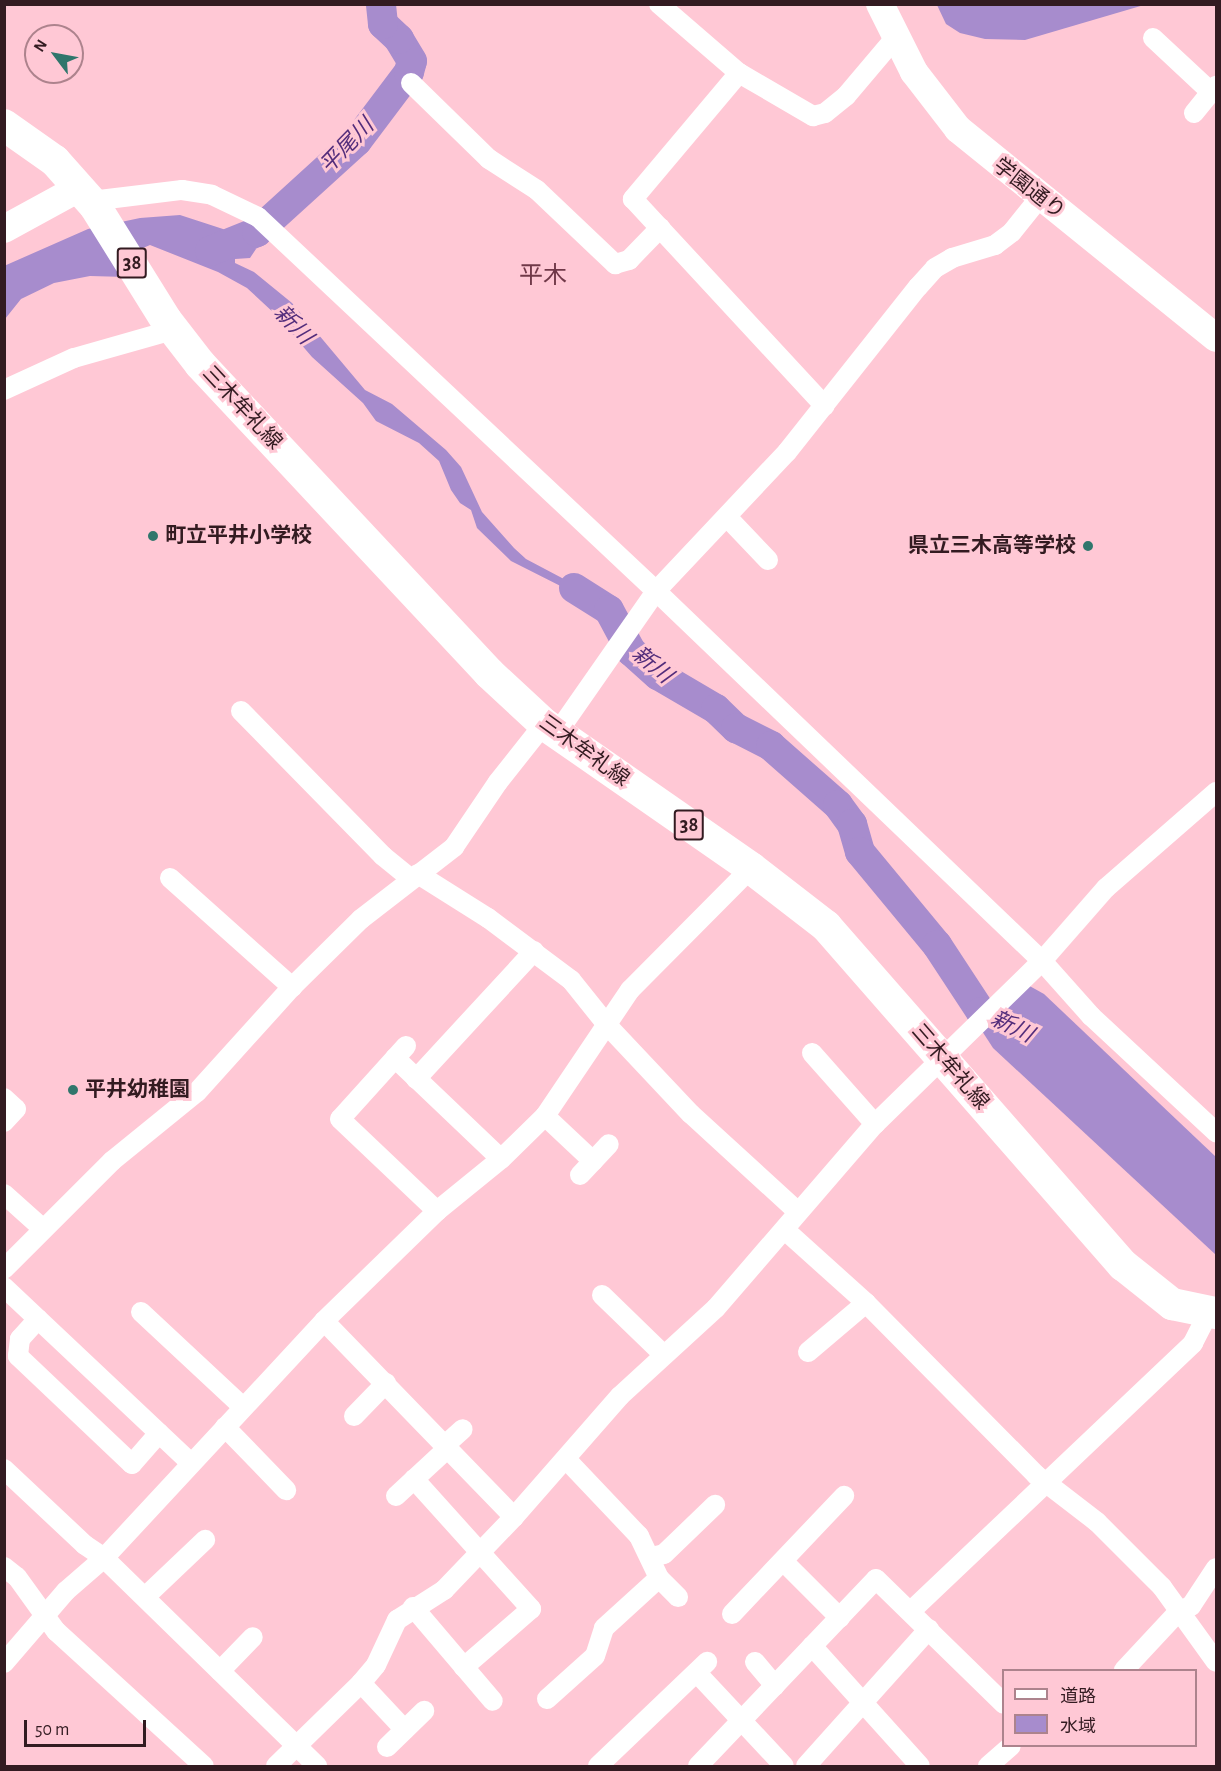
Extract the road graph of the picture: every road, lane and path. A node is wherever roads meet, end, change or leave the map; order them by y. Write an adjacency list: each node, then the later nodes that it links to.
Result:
1 (659, 4): 5 (street)
2 (880, 4): 3 (street, 学園通り)
3 (895, 38): 5 (street); 10 (street, 学園通り)
4 (1153, 38): 7 (street)
5 (738, 73): 12 (street)
6 (411, 83): 12 (street)
7 (1214, 89): 8 (street)
8 (1194, 113)
9 (4, 125): 11 (main road, 三木牟礼線 / 38)
10 (1040, 197): 15 (street, 学園通り); 17 (street)
11 (88, 198): 13 (street); 14 (main road, 三木牟礼線 / 38); 20 (street)
12 (660, 228): 17 (street)
13 (4, 229)
14 (169, 325): 16 (street); 22 (main road, 三木牟礼線 / 38)
15 (1216, 338)
16 (4, 390)
17 (825, 406): 18 (street)
18 (728, 518): 19 (street); 20 (street)
19 (768, 560)
20 (652, 596): 22 (street); 28 (street)
21 (241, 711): 25 (street)
22 (551, 729): 24 (main road, 三木牟礼線 / 38); 25 (street)
23 (1216, 792): 28 (street)
24 (751, 868): 30 (street); 31 (main road, 三木牟礼線 / 38)
25 (415, 877): 27 (street); 29 (street)
26 (170, 878): 29 (street)
27 (534, 951): 30 (street); 33 (street)
28 (1042, 961): 31 (street); 38 (street)
29 (292, 987): 44 (street)
30 (607, 1025): 35 (street); 43 (street)
31 (951, 1049): 37 (street); 51 (main road, 三木牟礼線 / 38)
32 (812, 1053): 37 (street)
33 (416, 1079): 40 (street); 42 (street)
34 (4, 1098): 36 (street)
35 (545, 1116): 39 (street); 40 (street)
36 (4, 1122)
37 (875, 1124): 43 (street)
38 (1215, 1127)
39 (609, 1144)
40 (501, 1159): 42 (street)
41 (4, 1194): 44 (street)
42 (437, 1210): 53 (street)
43 (798, 1212): 45 (street)
44 (42, 1228): 46 (street)
45 (785, 1230): 49 (street); 55 (street)
46 (4, 1269)
47 (4, 1287): 52 (street)
48 (602, 1295): 55 (street)
49 (866, 1303): 54 (street); 67 (street)
50 (141, 1312): 57 (street)
51 (1212, 1314): 67 (street)
52 (38, 1319): 61 (street); 61 (street)
53 (324, 1321): 56 (street); 57 (street)
54 (808, 1352)
55 (664, 1355): 63 (street)
56 (394, 1383): 58 (street); 62 (street)
57 (243, 1407): 59 (street)
58 (354, 1416)
59 (225, 1427): 64 (street); 68 (street)
60 (462, 1429): 62 (street)
61 (159, 1433): 64 (street)
62 (446, 1448): 66 (street); 72 (street)
63 (566, 1459): 72 (street); 75 (street)
64 (191, 1463): 76 (street)
65 (4, 1469): 76 (street)
66 (414, 1479): 69 (street); 74 (street)
67 (1047, 1483): 84 (street); 85 (street)
68 (286, 1490)
69 (396, 1496)
70 (844, 1496): 77 (street)
71 (715, 1505): 75 (street)
72 (514, 1517): 74 (street)
73 (205, 1540): 82 (street)
74 (481, 1553): 83 (street); 95 (street)
75 (652, 1557): 80 (street)
76 (104, 1558): 82 (street); 86 (street)
77 (784, 1562): 87 (street); 88 (street)
78 (4, 1567): 86 (street)
79 (1216, 1568): 85 (street)
80 (659, 1578): 81 (street); 100 (street)
81 (678, 1597)
82 (145, 1598): 97 (street)
83 (413, 1607): 95 (street); 98 (street)
84 (910, 1611): 88 (street); 89 (street)
85 (1179, 1611): 93 (street); 96 (street)
86 (45, 1614): 94 (street); 110 (street)
87 (732, 1614)
88 (840, 1618): 91 (street)
89 (929, 1629): 102 (street); 103 (street)
90 (253, 1637): 97 (street)
91 (812, 1647): 99 (street); 103 (street)
92 (755, 1662): 99 (street)
93 (1216, 1662)
94 (4, 1663)
95 (464, 1667): 101 (street)
96 (1126, 1669)
97 (220, 1671): 107 (street)
98 (362, 1683): 106 (street); 107 (street)
99 (775, 1686): 105 (street)
100 (547, 1699)
101 (493, 1701)
102 (1002, 1702)
103 (862, 1704): 116 (street); 117 (street)
104 (424, 1711): 106 (street)
105 (742, 1721): 113 (street); 114 (street); 115 (street)
106 (405, 1730): 108 (street)
107 (297, 1746): 111 (street); 112 (street)
108 (387, 1747)
109 (1010, 1747): 118 (street)
110 (204, 1767)
111 (276, 1767)
112 (317, 1767)
113 (598, 1767)
114 (698, 1767)
115 (784, 1767)
116 (806, 1767)
117 (920, 1767)
118 (988, 1767)

